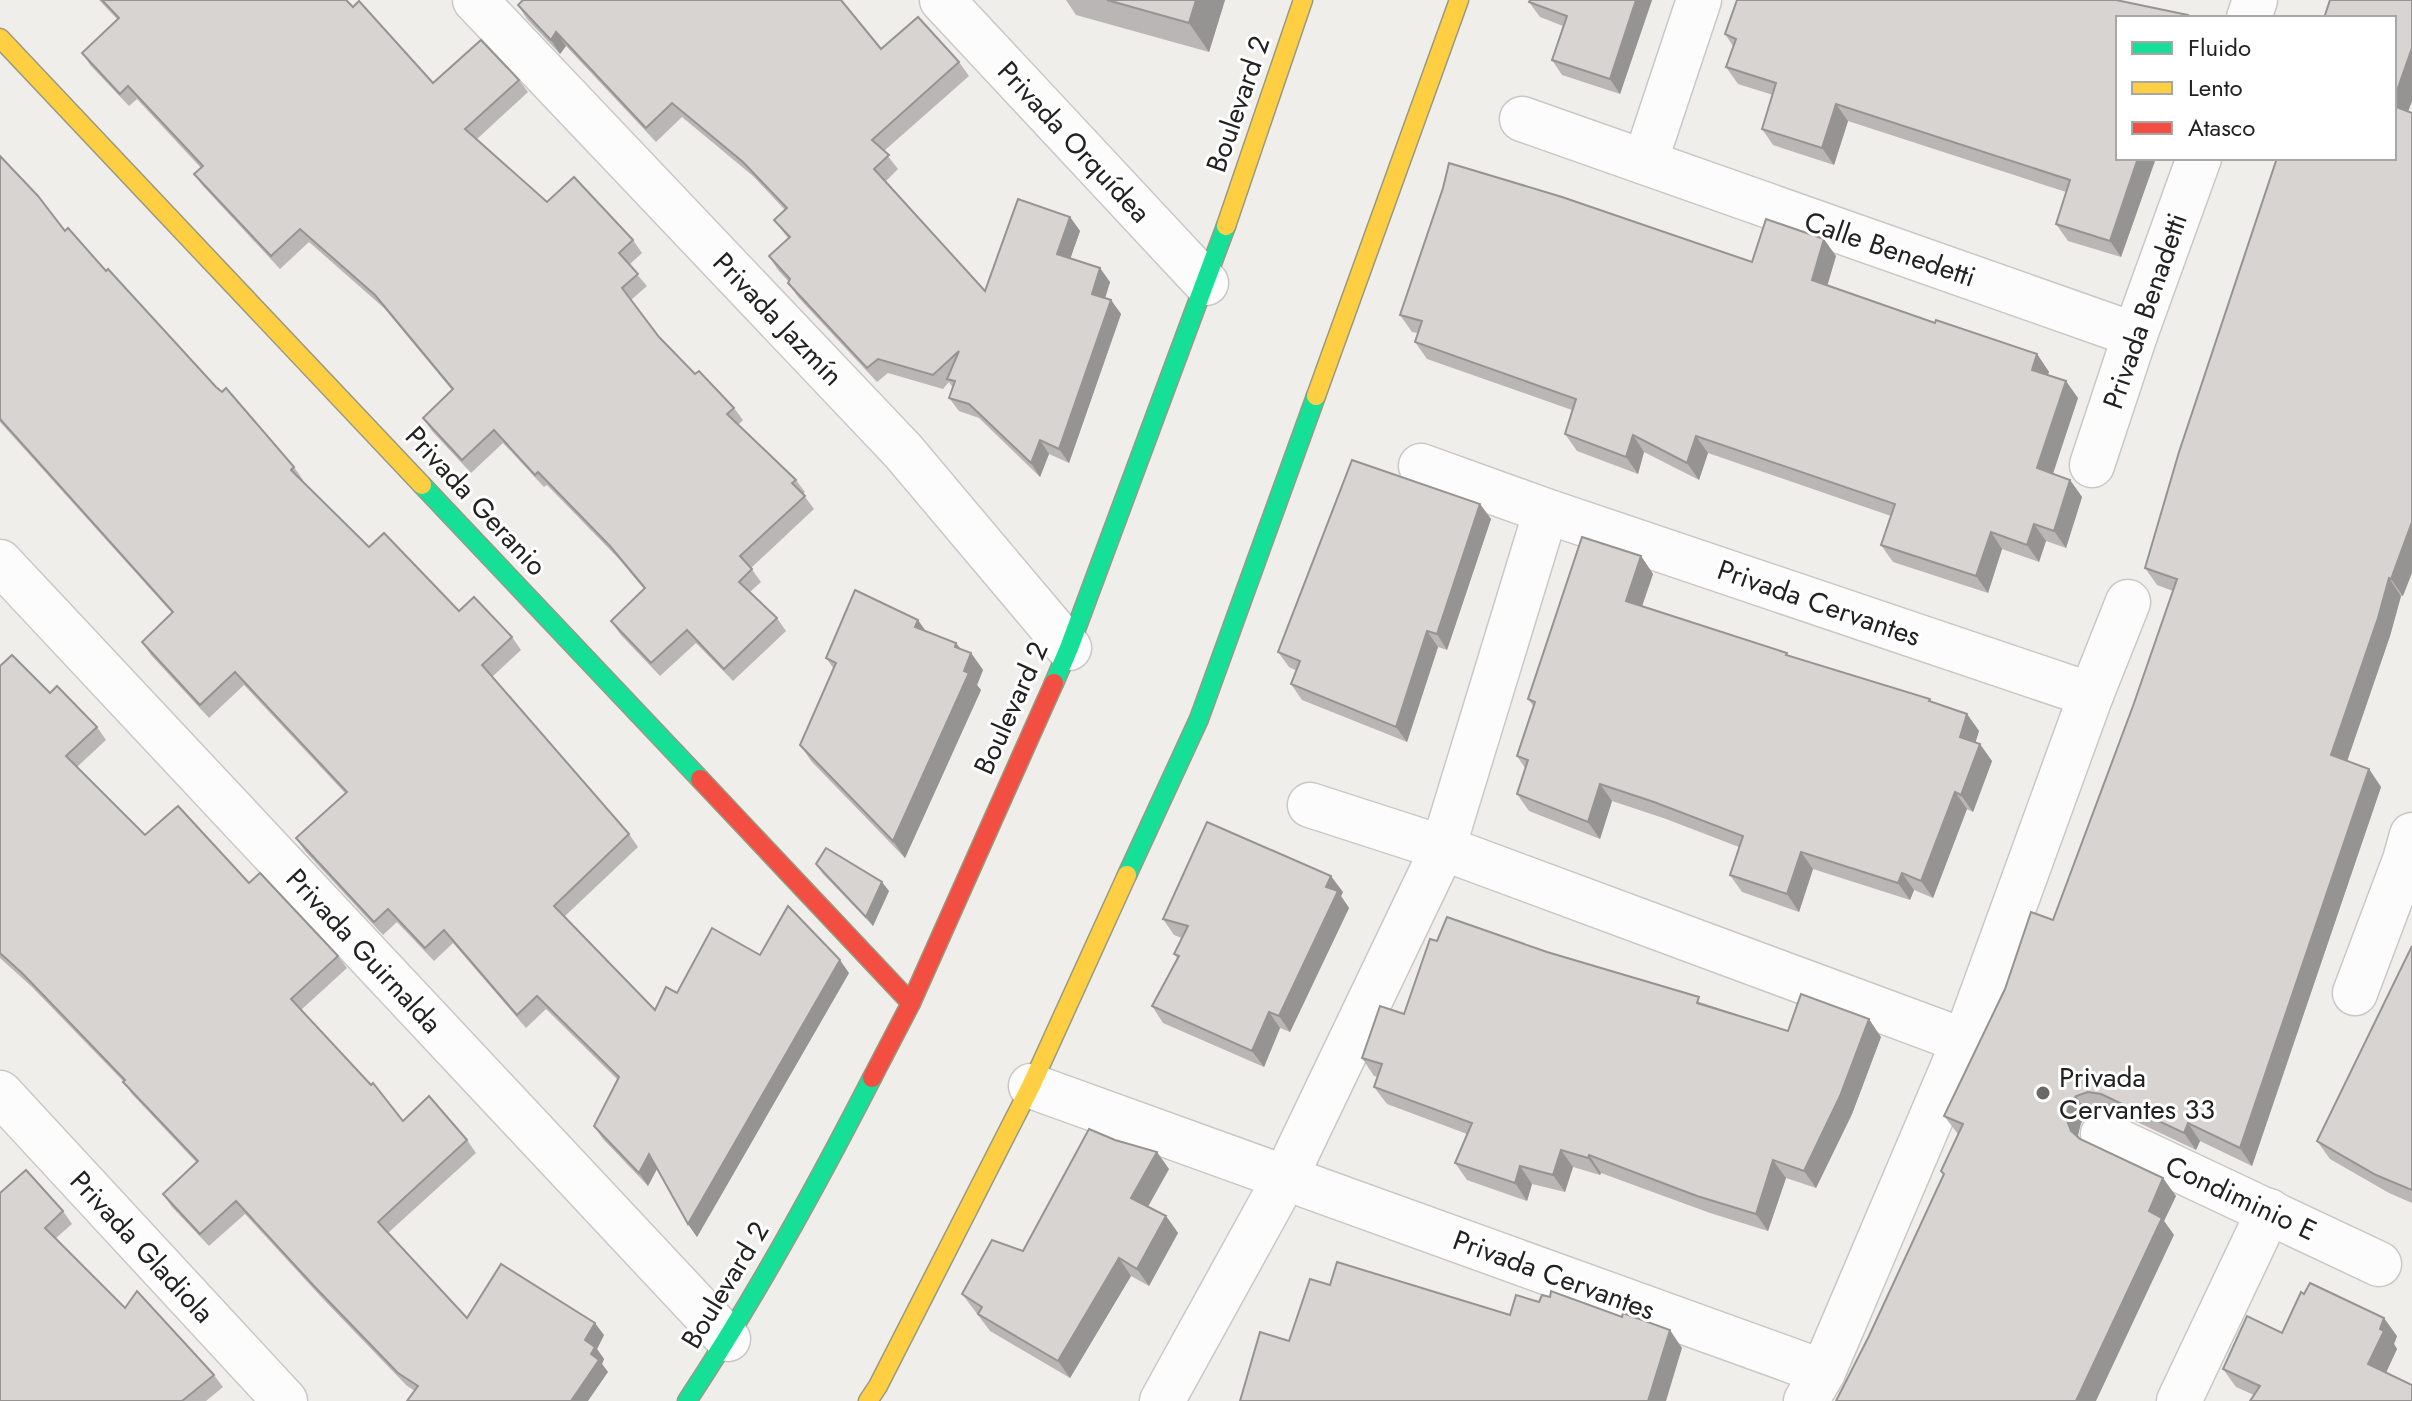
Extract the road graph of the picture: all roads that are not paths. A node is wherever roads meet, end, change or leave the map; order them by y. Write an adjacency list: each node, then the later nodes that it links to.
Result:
1 (475, 0): 17 (street, Privada Jazmín)
2 (942, 0): 10 (street, Privada Orquídea)
3 (1303, 0): 10 (main road, Boulevard 2)
4 (1459, 0): 25 (main road)
5 (1699, 0): 9 (street)
6 (0, 38): 23 (main road, Privada Geranio)
7 (1522, 119): 9 (street, Calle Benedetti)
8 (2198, 160): 11 (street, Privada Benadetti)
9 (1645, 162): 11 (street, Calle Benedetti)
10 (1206, 283): 17 (main road, Boulevard 2)
11 (2135, 335): 12 (street, Privada Benadetti)
12 (2092, 465)
13 (1421, 466): 14 (street, Privada Cervantes)
14 (1546, 511): 18 (street, Privada Cervantes); 20 (street)
15 (0, 562): 31 (street, Privada Guirnalda)
16 (2128, 602): 18 (street, Privada Cervantes)
17 (1069, 648): 23 (main road, Boulevard 2)
18 (2091, 695): 24 (street, Privada Cervantes)
19 (1310, 805): 20 (street)
20 (1443, 848): 24 (street); 28 (street)
21 (2410, 853): 22 (street)
22 (2355, 993)
23 (911, 1003): 31 (main road, Boulevard 2)
24 (1964, 1041): 32 (street, Privada Cervantes)
25 (1031, 1086): 28 (street, Privada Cervantes); 35 (main road)
26 (0, 1093): 33 (street, Privada Gladiola)
27 (2103, 1134): 29 (street, Condiminio E)
28 (1285, 1178): 32 (street, Privada Cervantes); 36 (street)
29 (2269, 1211): 30 (street, Condiminio E); 37 (street)
30 (2379, 1264)
31 (728, 1339): 34 (main road, Boulevard 2)
32 (1814, 1387)
33 (285, 1401)
34 (687, 1401)
35 (868, 1401)
36 (1162, 1401)
37 (2179, 1401)

